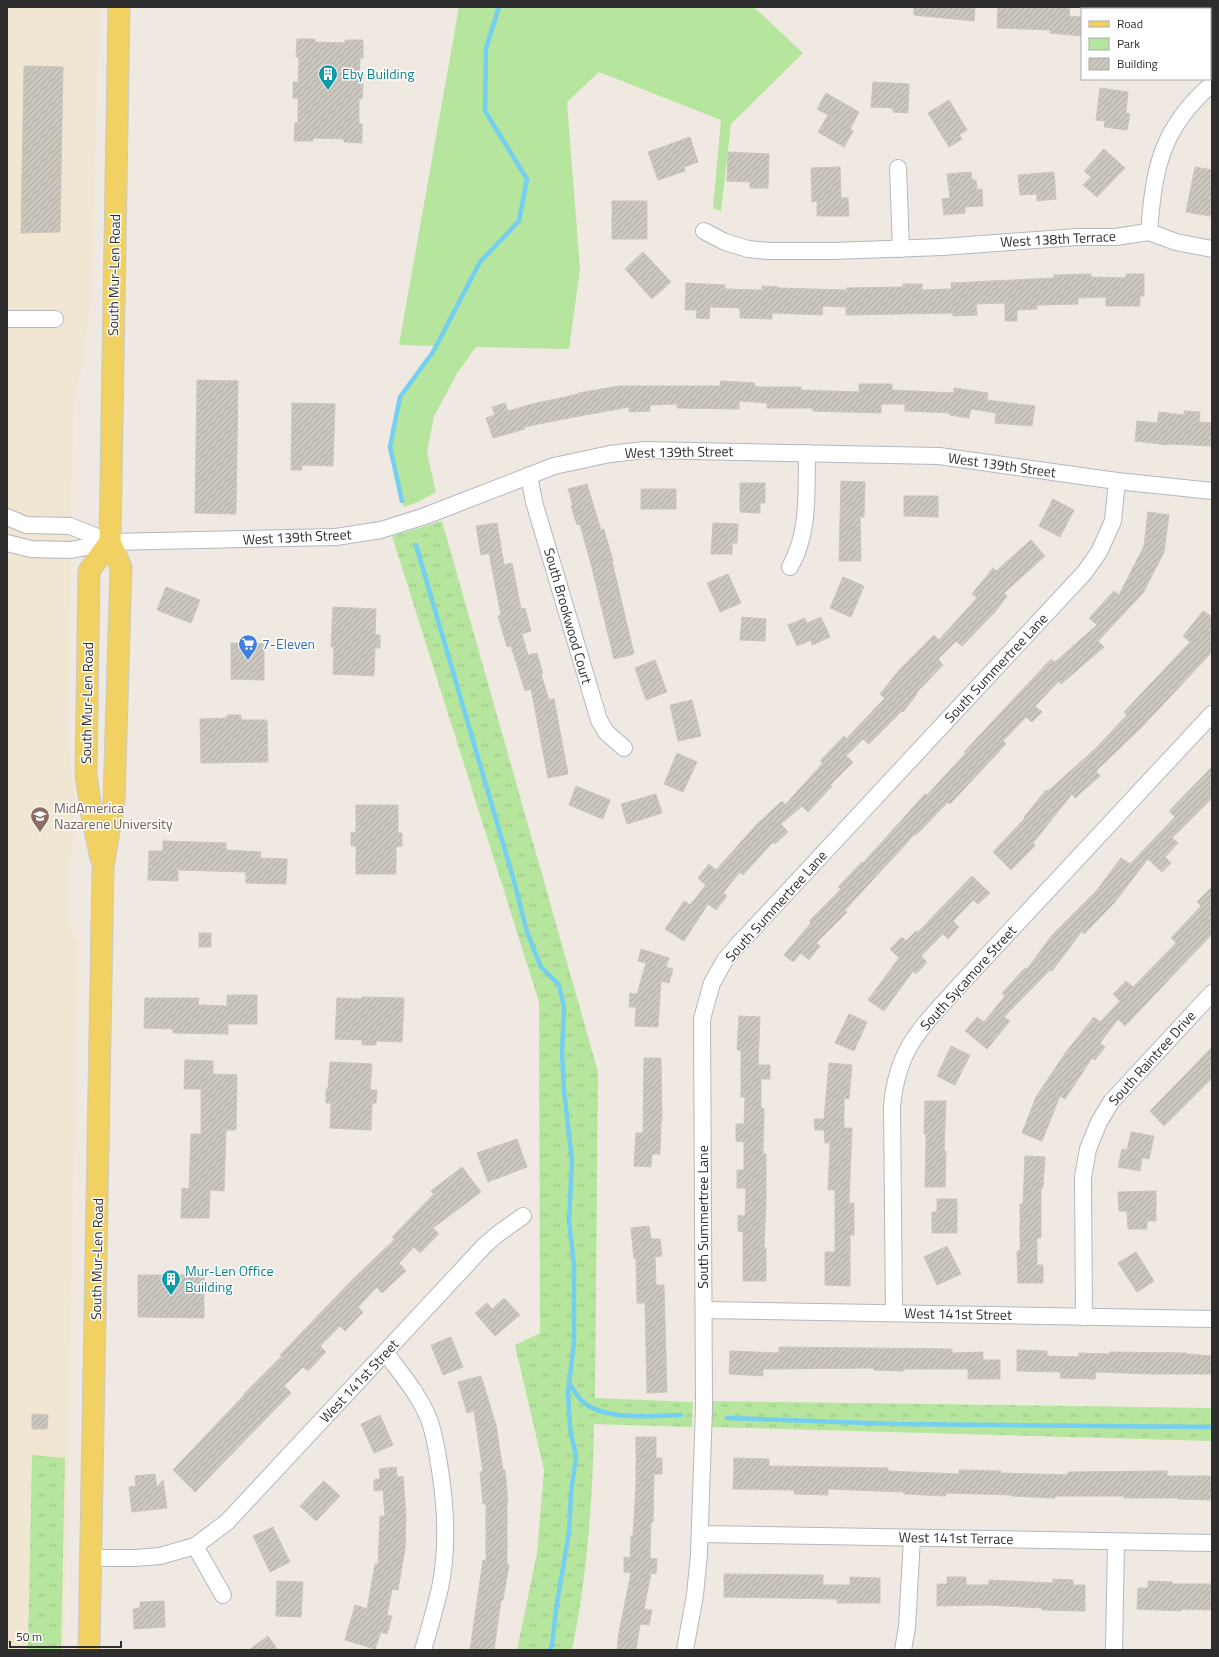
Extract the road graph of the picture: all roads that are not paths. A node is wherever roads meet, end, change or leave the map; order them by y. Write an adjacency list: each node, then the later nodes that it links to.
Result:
1 (119, 7): 15 (main road, South Mur-Len Road)
2 (1212, 84): 5 (street)
3 (898, 168): 6 (street)
4 (704, 231): 6 (street, West 138th Terrace)
5 (1149, 232): 6 (street, West 138th Terrace); 7 (street, West 138th Terrace)
6 (901, 249)
7 (1212, 249)
8 (7, 319): 9 (street)
9 (55, 319)
10 (807, 453): 11 (street, West 139th Street); 12 (street, West 139th Street); 17 (street)
11 (529, 475): 15 (street, West 139th Street); 19 (street, South Brookwood Court)
12 (1117, 481): 13 (street, West 139th Street); 23 (street, South Summertree Lane)
13 (1212, 491)
14 (7, 517): 15 (street)
15 (110, 542): 16 (street); 20 (main road, South Mur-Len Road); 20 (main road, South Mur-Len Road)
16 (7, 543)
17 (790, 567)
18 (1212, 714): 24 (street, South Sycamore Street)
19 (624, 748)
20 (103, 868): 33 (main road, South Mur-Len Road)
21 (1212, 993): 25 (street, South Raintree Drive)
22 (523, 1216): 27 (street, West 141st Street)
23 (704, 1310): 24 (street, West 141st Street); 28 (street, South Summertree Lane)
24 (894, 1313): 25 (street, West 141st Street)
25 (1084, 1317): 26 (street, West 141st Street)
26 (1212, 1319)
27 (386, 1354): 32 (street, West 141st Street); 36 (street)
28 (700, 1534): 29 (street, West 141st Terrace); 37 (street, South Summertree Lane)
29 (912, 1538): 30 (street, West 141st Terrace); 38 (street)
30 (1116, 1542): 31 (street, West 141st Terrace); 39 (street)
31 (1212, 1543)
32 (195, 1546): 33 (street, West 141st Street); 34 (street)
33 (91, 1558): 35 (main road, South Mur-Len Road)
34 (223, 1595)
35 (88, 1650)
36 (423, 1650)
37 (684, 1650)
38 (903, 1650)
39 (1114, 1650)

